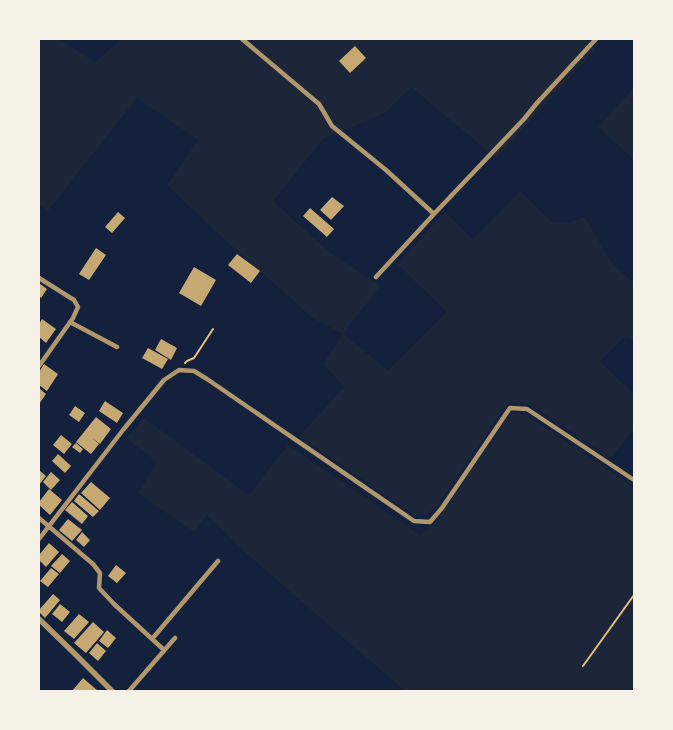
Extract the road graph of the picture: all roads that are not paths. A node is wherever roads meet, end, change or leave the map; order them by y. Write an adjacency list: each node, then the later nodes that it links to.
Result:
1 (242, 39): 3 (street)
2 (596, 39): 3 (street)
3 (434, 214): 4 (street)
4 (376, 277)
5 (39, 278): 6 (street)
6 (70, 322): 7 (street); 8 (street)
7 (117, 347)
8 (39, 366)
9 (634, 480): 11 (street)
10 (39, 518): 11 (street)
11 (49, 525): 12 (street); 16 (street)
12 (39, 539)
13 (218, 561): 16 (street)
14 (39, 620): 18 (street)
15 (175, 638): 17 (street)
16 (152, 639): 17 (street)
17 (164, 650): 19 (street)
18 (112, 691)
19 (129, 691)

